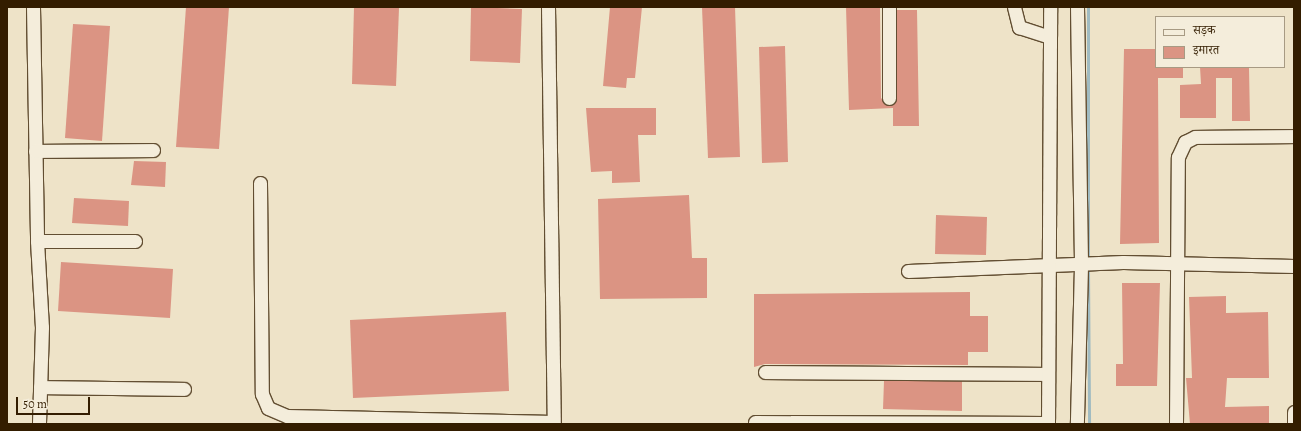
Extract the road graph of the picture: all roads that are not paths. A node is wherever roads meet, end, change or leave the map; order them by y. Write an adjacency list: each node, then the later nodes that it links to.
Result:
1 (34, 7): 11 (street)
2 (548, 7): 26 (street)
3 (889, 7): 8 (street)
4 (1014, 7): 7 (street)
5 (1050, 7): 7 (street)
6 (1077, 7): 17 (street)
7 (1049, 37): 16 (street)
8 (889, 98)
9 (1294, 136): 15 (street)
10 (153, 150): 11 (street)
11 (35, 151): 14 (street)
12 (260, 183): 26 (street)
13 (135, 240): 14 (street)
14 (37, 241): 22 (street)
15 (1178, 262): 17 (street); 18 (street); 30 (street)
16 (1048, 266): 17 (street); 19 (street); 21 (street)
17 (1081, 266): 29 (street)
18 (1294, 266)
19 (908, 271)
20 (764, 372): 21 (street)
21 (1048, 374): 27 (street)
22 (40, 387): 23 (street); 28 (street)
23 (184, 389)
24 (1294, 412): 31 (street)
25 (755, 422): 27 (street)
26 (554, 423)
27 (1048, 423)
28 (39, 424)
29 (1077, 424)
30 (1176, 424)
31 (1294, 424)

